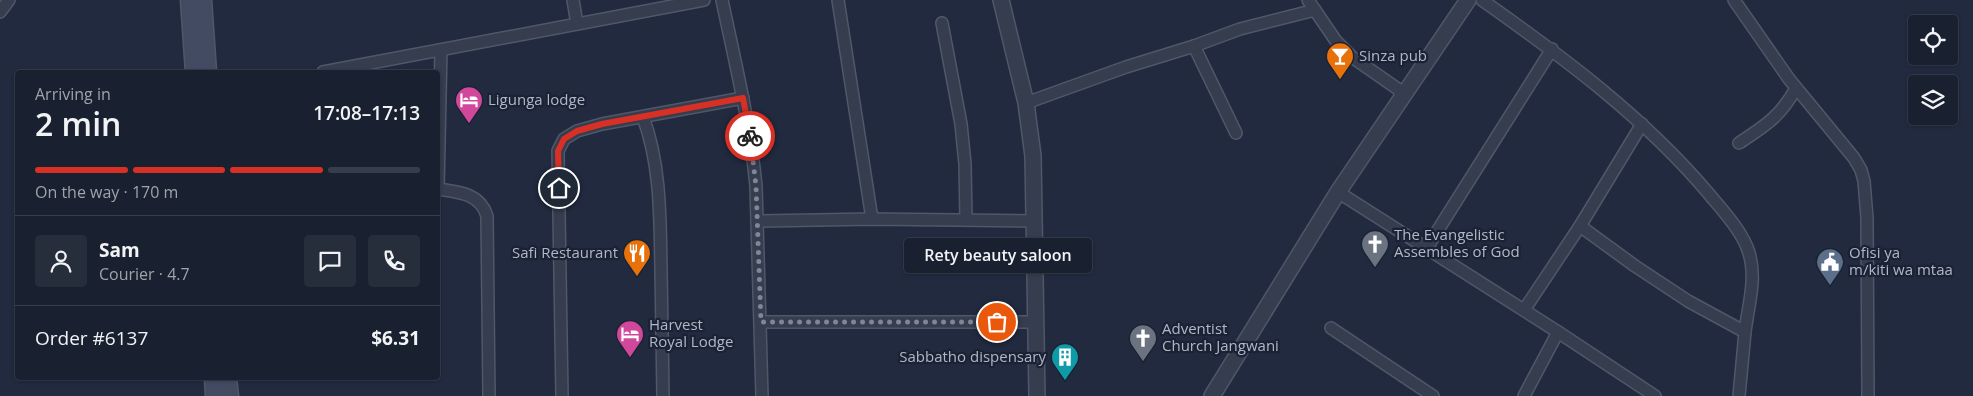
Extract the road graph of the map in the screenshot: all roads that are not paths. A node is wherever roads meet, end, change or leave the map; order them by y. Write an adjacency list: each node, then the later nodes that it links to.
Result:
1 (9, 0): 14 (street)
2 (189, 0): 20 (main road)
3 (203, 0): 21 (main road)
4 (573, 0): 16 (street)
5 (704, 0): 16 (street)
6 (722, 0): 26 (street)
7 (838, 0): 34 (street)
8 (1001, 0): 27 (street)
9 (1308, 0): 13 (street)
10 (1468, 0): 24 (street)
11 (1482, 0): 18 (street)
12 (1734, 0): 23 (street)
13 (1315, 10): 17 (street); 24 (street)
14 (0, 12)
15 (942, 23): 35 (street)
16 (577, 24): 19 (street)
17 (1194, 46): 27 (street); 30 (street)
18 (1552, 49): 29 (street); 39 (street)
19 (441, 50): 22 (street); 25 (street)
20 (194, 70)
21 (208, 70)
22 (334, 70)
23 (1796, 88): 31 (street); 60 (street)
24 (1405, 94): 33 (street)
25 (440, 96)
26 (743, 98): 28 (street); 36 (street)
27 (1026, 103): 37 (street)
28 (643, 117): 51 (street); 52 (street)
29 (1642, 124): 38 (street); 45 (street)
30 (1236, 133)
31 (1739, 143)
32 (440, 189): 50 (street)
33 (1338, 192): 39 (street); 55 (street)
34 (872, 219): 35 (street); 36 (street)
35 (966, 220): 37 (street)
36 (757, 221): 41 (street)
37 (1034, 222): 42 (street)
38 (1580, 226): 40 (street); 45 (street)
39 (1426, 248): 40 (street)
40 (1524, 310): 44 (street)
41 (761, 322): 42 (street); 53 (street)
42 (1036, 322): 54 (street)
43 (1331, 328): 56 (street)
44 (1558, 332): 57 (street); 58 (street)
45 (1745, 332): 59 (street)
46 (213, 380): 48 (main road)
47 (228, 380): 49 (main road)
48 (214, 396)
49 (230, 396)
50 (489, 396)
51 (562, 396)
52 (663, 396)
53 (762, 396)
54 (1037, 396)
55 (1212, 396)
56 (1433, 396)
57 (1524, 396)
58 (1655, 396)
59 (1739, 396)
60 (1868, 396)

